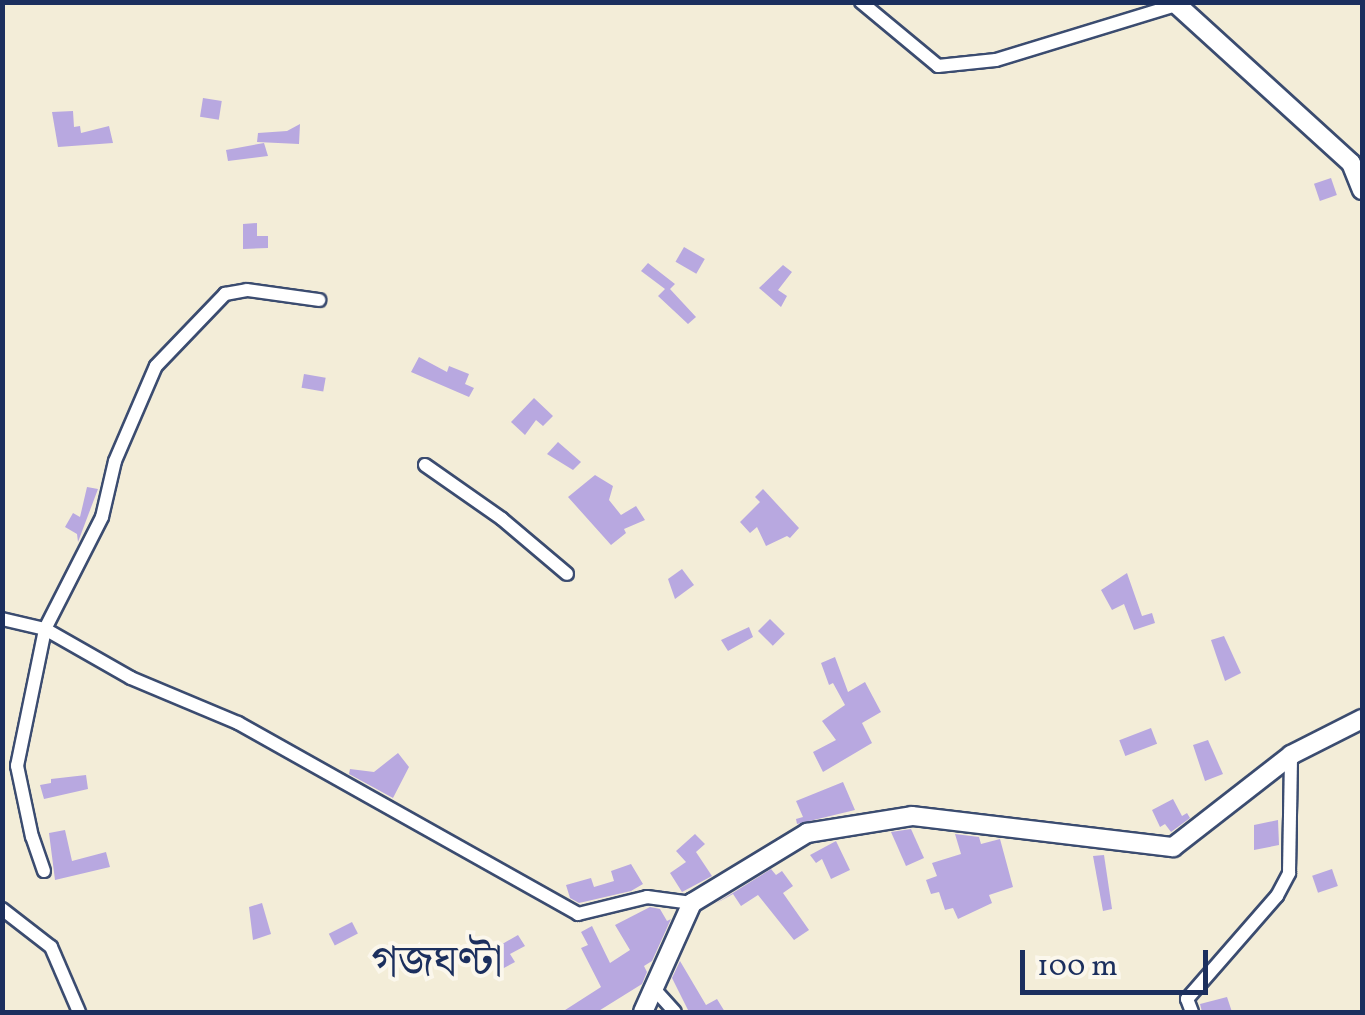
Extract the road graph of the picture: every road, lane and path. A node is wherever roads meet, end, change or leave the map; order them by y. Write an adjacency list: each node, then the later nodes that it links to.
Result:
1 (861, 2): 2 (street)
2 (1178, 3): 3 (street)
3 (1362, 190)
4 (319, 300): 8 (street)
5 (425, 465): 6 (street)
6 (567, 574)
7 (2, 619): 8 (street)
8 (45, 629): 11 (street); 12 (street)
9 (1362, 719): 10 (street)
10 (1292, 754): 12 (street); 18 (street)
11 (44, 871)
12 (692, 904): 14 (street)
13 (2, 909): 15 (street)
14 (656, 991): 16 (street); 17 (street)
15 (78, 1012)
16 (643, 1012)
17 (675, 1012)
18 (1192, 1012)

